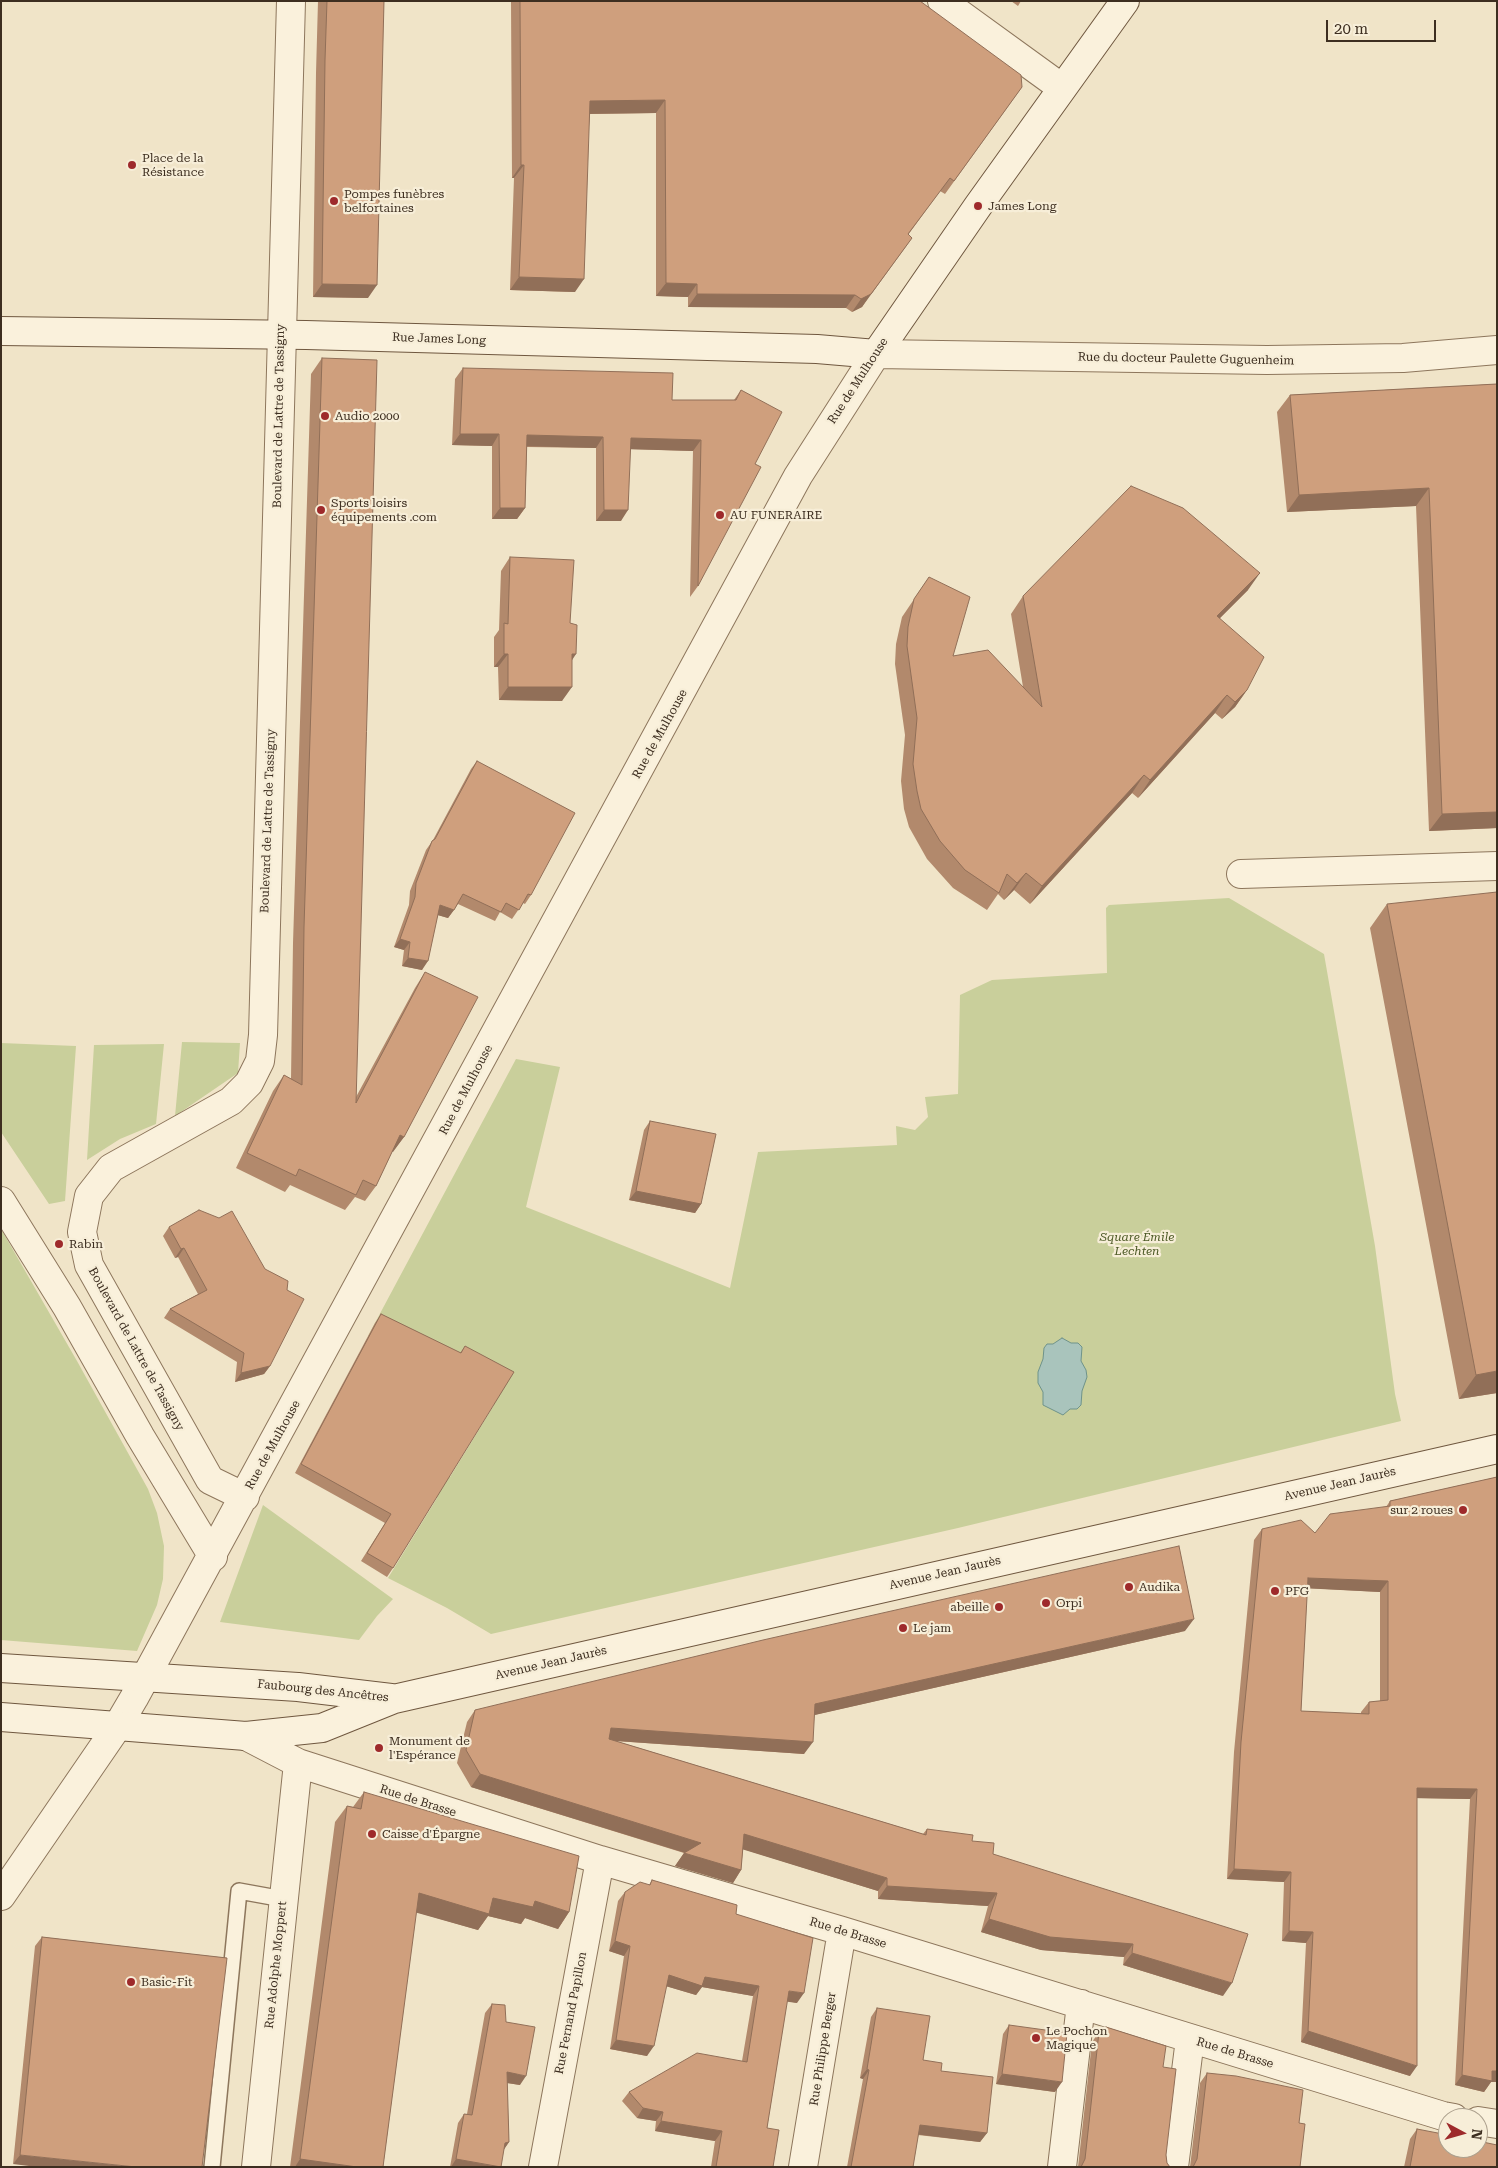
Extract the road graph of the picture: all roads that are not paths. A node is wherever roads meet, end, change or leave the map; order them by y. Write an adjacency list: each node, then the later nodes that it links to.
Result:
1 (291, 1): 6 (street, Boulevard de Lattre de Tassigny)
2 (942, 1): 4 (street)
3 (1125, 1): 4 (street, Rue de Mulhouse)
4 (1062, 88): 8 (street, Rue de Mulhouse)
5 (1, 331): 6 (street, Rue James Long)
6 (281, 334): 8 (street, Rue James Long); 13 (street, Boulevard de Lattre de Tassigny)
7 (1497, 350): 8 (street, Rue du docteur Paulette Guguenheim)
8 (876, 354): 13 (street, Rue de Mulhouse)
9 (1497, 866): 10 (street)
10 (1241, 874)
11 (1, 1201): 14 (street)
12 (1497, 1449): 17 (street, Avenue Jean Jaurès)
13 (245, 1498): 14 (street, Rue de Mulhouse)
14 (213, 1557): 16 (street, Rue de Mulhouse)
15 (1, 1668): 16 (street, Faubourg des Ancêtres)
16 (145, 1678): 17 (street, Faubourg des Ancêtres); 19 (street, Rue de Mulhouse)
17 (394, 1699): 20 (street, Faubourg des Ancêtres)
18 (1, 1718): 19 (street, Faubourg des Ancêtres)
19 (117, 1728): 20 (street, Faubourg des Ancêtres); 23 (street, Rue de Mulhouse)
20 (246, 1736): 21 (street, Rue de Brasse)
21 (298, 1763): 22 (street, Rue de Brasse); 24 (street, Rue Adolphe Moppert)
22 (600, 1860): 25 (street, Rue de Brasse); 31 (street, Rue Fernand Papillon)
23 (1, 1896)
24 (283, 1898): 29 (lane); 30 (street, Rue Adolphe Moppert)
25 (842, 1931): 26 (street, Rue de Brasse); 32 (street, Rue Philippe Berger)
26 (1081, 2004): 27 (street, Rue de Brasse); 33 (street)
27 (1190, 2039): 28 (street, Rue de Brasse); 34 (street)
28 (1438, 2115)
29 (212, 2167)
30 (256, 2167)
31 (543, 2167)
32 (803, 2167)
33 (1062, 2167)
34 (1174, 2167)

